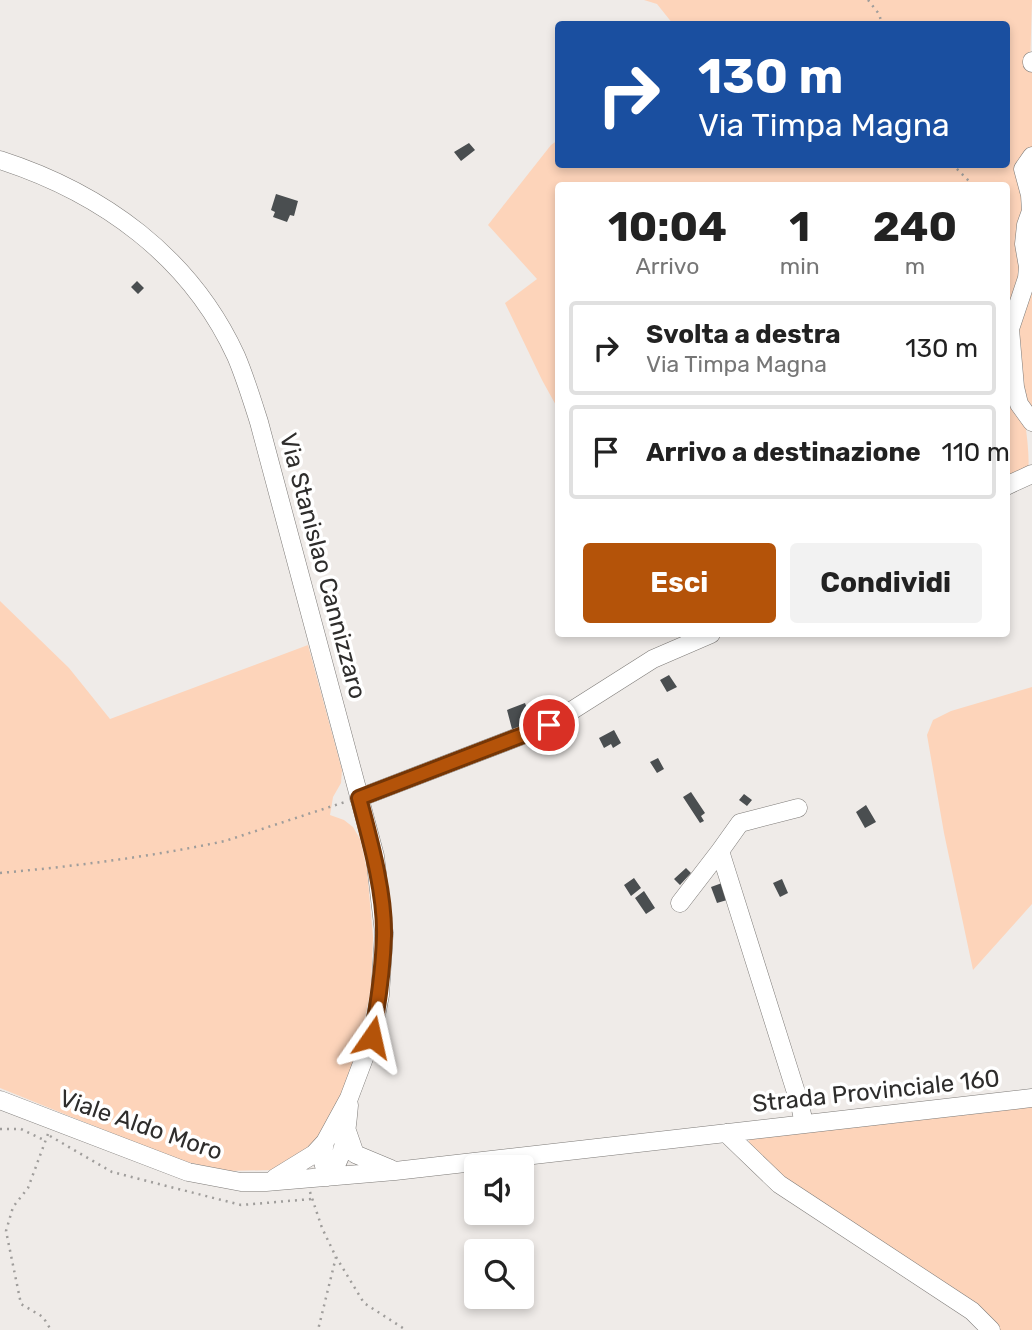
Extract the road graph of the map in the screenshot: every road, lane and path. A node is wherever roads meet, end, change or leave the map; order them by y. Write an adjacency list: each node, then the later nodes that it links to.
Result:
1 (868, 0): 2 (path)
2 (881, 21)
3 (1032, 156): 7 (street)
4 (0, 160): 11 (street, Via Stanislao Cannizzaro)
5 (956, 168): 6 (path)
6 (970, 182)
7 (1032, 422)
8 (1032, 474): 9 (street)
9 (1010, 484)
10 (703, 637): 11 (street)
11 (359, 798): 14 (path); 16 (street, Via Stanislao Cannizzaro)
12 (798, 808): 13 (street)
13 (720, 851): 15 (street); 20 (street)
14 (0, 873)
15 (680, 903)
16 (349, 1098): 22 (street); 25 (street)
17 (1032, 1098): 20 (street, Strada Provinciale 160)
18 (0, 1100): 19 (street, Viale Aldo Moro)
19 (54, 1121): 24 (path); 29 (street, Viale Aldo Moro)
20 (804, 1124): 23 (street, Strada Provinciale 160)
21 (0, 1129): 24 (path)
22 (347, 1131): 26 (street); 27 (street)
23 (726, 1133): 26 (street, Strada Provinciale 160); 34 (street)
24 (46, 1142): 31 (path)
25 (325, 1142): 27 (street); 29 (street)
26 (396, 1171): 27 (street, Viale Aldo Moro)
27 (327, 1177): 28 (street, Viale Aldo Moro)
28 (307, 1179): 29 (street, Viale Aldo Moro); 30 (path)
29 (266, 1182)
30 (336, 1257): 32 (path); 33 (path)
31 (51, 1330)
32 (318, 1330)
33 (406, 1330)
34 (991, 1330)

